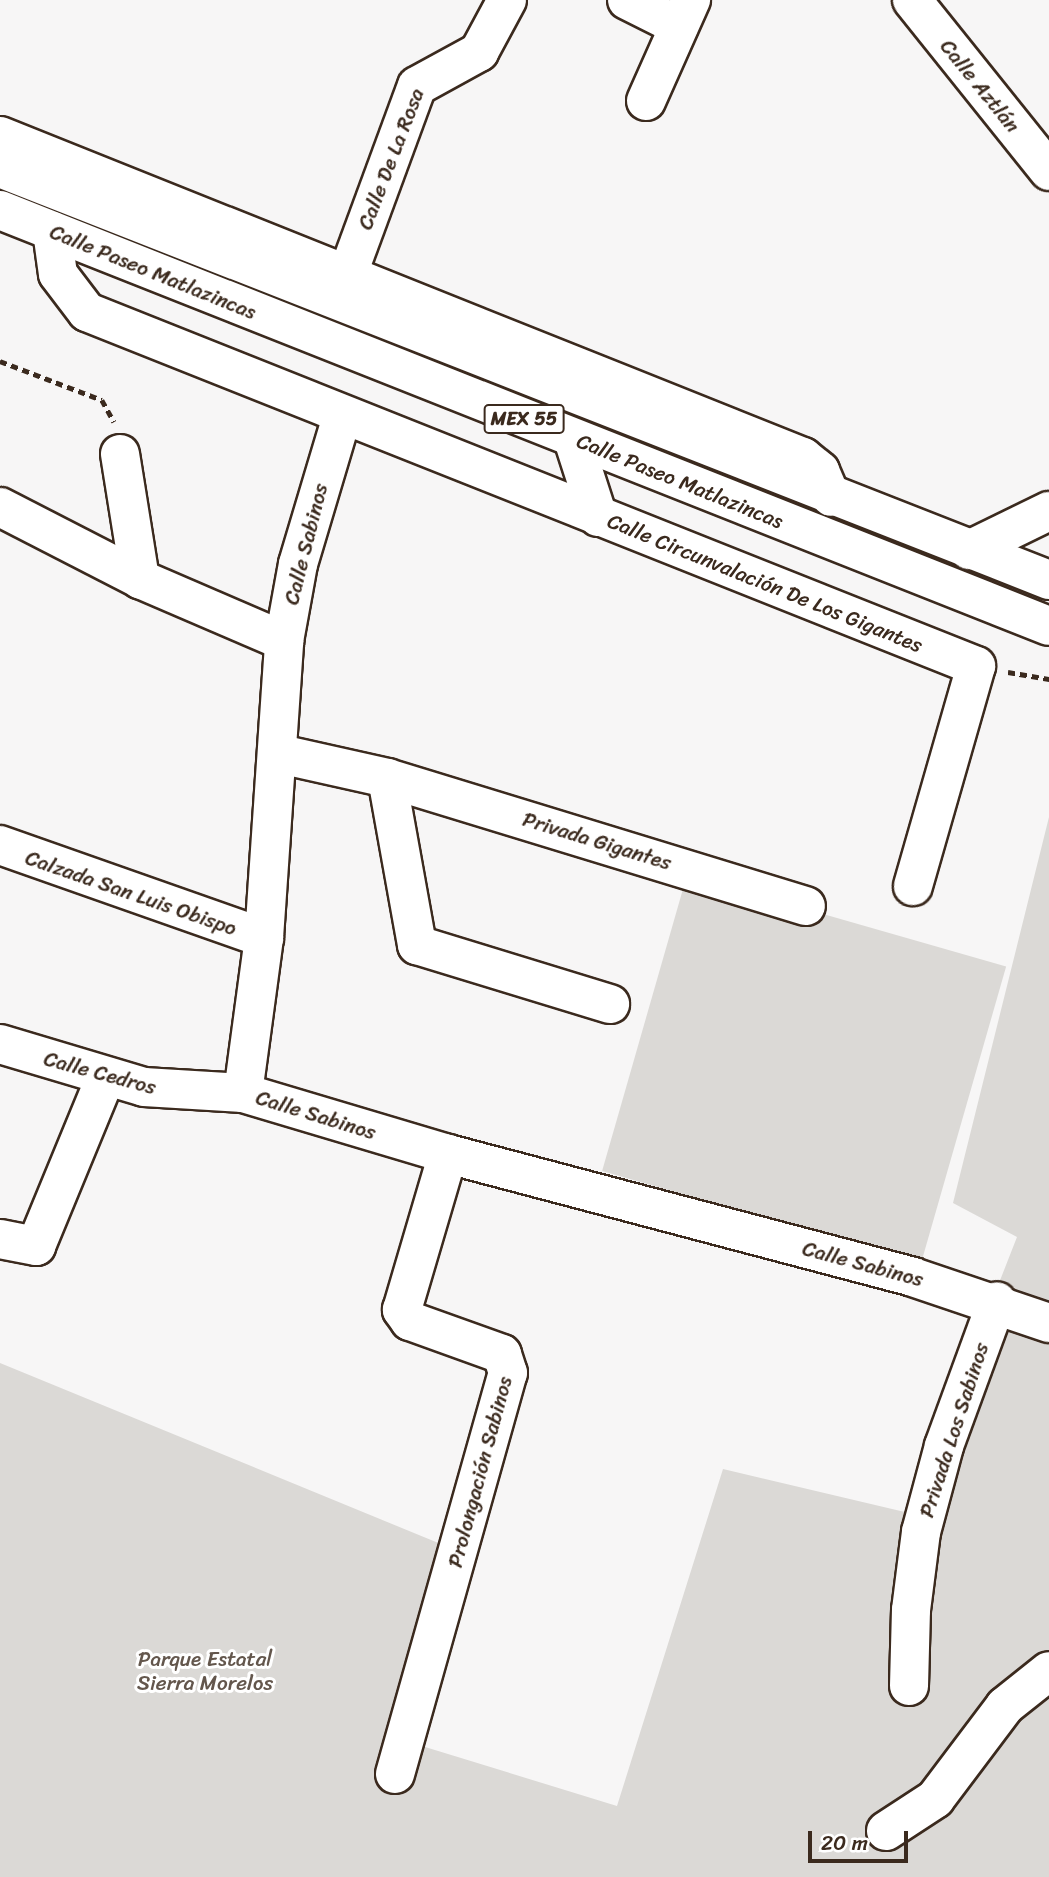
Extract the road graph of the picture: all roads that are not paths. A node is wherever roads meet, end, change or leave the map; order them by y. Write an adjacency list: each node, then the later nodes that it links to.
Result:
1 (507, 0): 11 (main road, Calle De La Rosa)
2 (627, 0): 4 (main road)
3 (912, 0): 8 (main road, Calle Aztlán)
4 (685, 13): 5 (main road)
5 (646, 101)
6 (0, 136): 11 (main road)
7 (0, 168): 15 (main road, Calle Paseo Matlazincas / MEX 55)
8 (1049, 171)
9 (0, 210): 10 (main road, Calle Paseo Matlazincas / MEX 55)
10 (52, 231): 12 (main road, Calle Circunvalación De Los Gigantes); 13 (main road, Calle Paseo Matlazincas / MEX 55)
11 (347, 276): 15 (main road)
12 (342, 416): 18 (main road, Calle Circunvalación De Los Gigantes); 23 (main road, Calle Sabinos)
13 (573, 439): 18 (main road); 22 (main road, Calle Paseo Matlazincas / MEX 55)
14 (120, 454): 20 (main road)
15 (831, 497): 19 (main road, Calle Paseo Matlazincas / MEX 55)
16 (0, 507): 20 (main road)
17 (1049, 511): 19 (main road)
18 (598, 517): 27 (main road, Calle Circunvalación De Los Gigantes)
19 (969, 550): 21 (main road, Calle Paseo Matlazincas / MEX 55)
20 (140, 579): 23 (main road)
21 (1049, 580)
22 (1049, 626)
23 (284, 641): 24 (main road, Calle Sabinos)
24 (280, 754): 25 (main road, Privada Gigantes); 29 (main road, Calle Sabinos)
25 (387, 778): 28 (main road, Privada Gigantes); 30 (main road)
26 (0, 845): 29 (main road, Calzada San Luis Obispo)
27 (913, 886)
28 (806, 906)
29 (264, 938): 33 (main road, Calle Sabinos)
30 (610, 1004)
31 (0, 1044): 32 (main road, Calle Cedros)
32 (105, 1079): 33 (main road, Calle Cedros); 35 (main road)
33 (243, 1093): 34 (main road, Calle Sabinos)
34 (448, 1154): 36 (main road, Calle Sabinos); 40 (main road, Prolongación Sabinos)
35 (0, 1239)
36 (998, 1301): 37 (main road, Calle Sabinos); 39 (main road, Privada Los Sabinos)
37 (1049, 1323)
38 (1049, 1671): 41 (main road)
39 (909, 1686)
40 (395, 1774)
41 (886, 1831)

